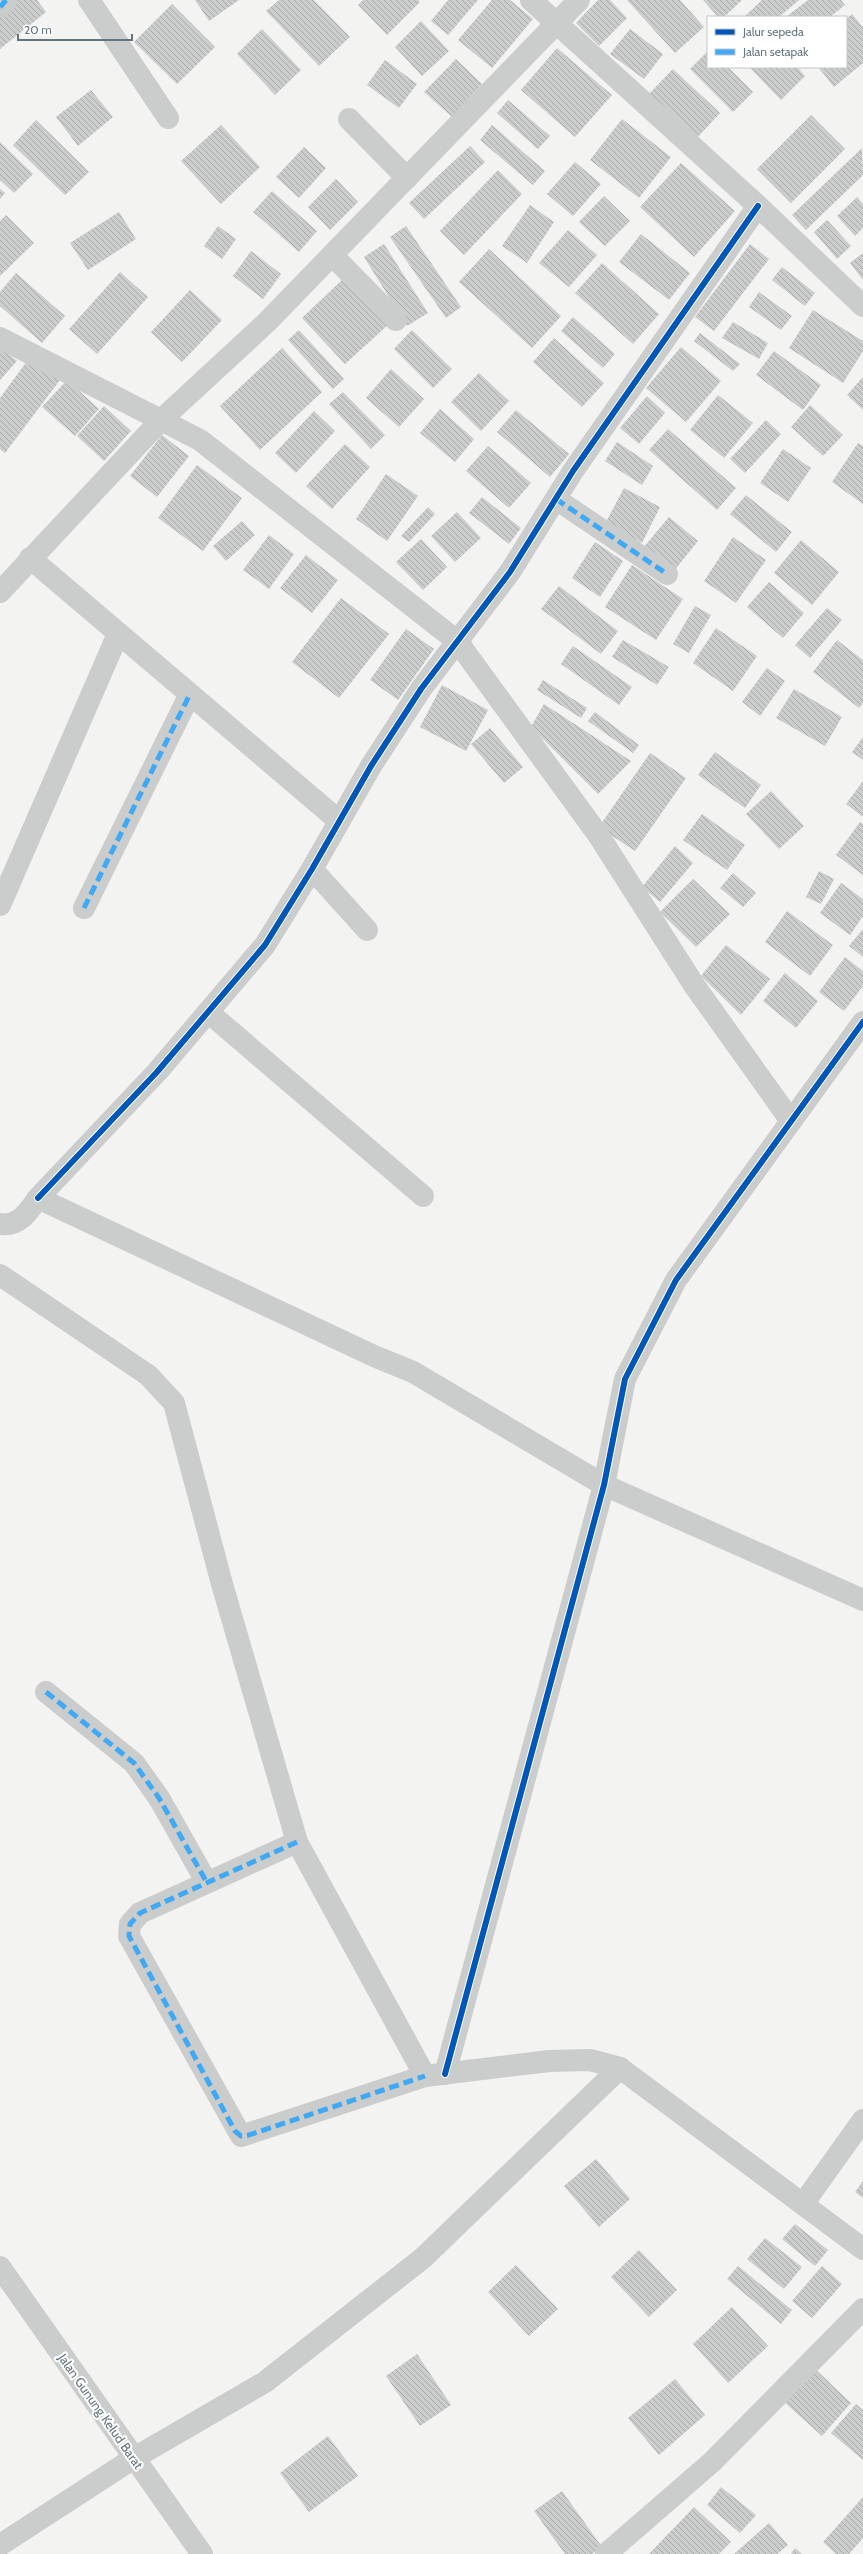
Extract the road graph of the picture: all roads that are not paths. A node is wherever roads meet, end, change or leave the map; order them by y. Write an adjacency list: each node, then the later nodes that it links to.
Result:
1 (6, 0): 5 (street)
2 (89, 0): 7 (street)
3 (531, 0): 6 (street)
4 (579, 0): 6 (street)
5 (0, 6)
6 (556, 24): 9 (street); 10 (street)
7 (168, 118)
8 (349, 119): 9 (street)
9 (407, 178): 11 (street)
10 (758, 206): 12 (street); 16 (street)
11 (332, 255): 13 (street); 15 (street)
12 (863, 306)
13 (396, 320)
14 (0, 338): 15 (street)
15 (161, 420): 17 (street); 21 (street)
16 (556, 498): 18 (street); 21 (street)
17 (30, 558): 19 (street); 20 (street)
18 (667, 574)
19 (0, 592)
20 (118, 634): 22 (street); 25 (street)
21 (457, 641): 23 (street); 30 (street)
22 (189, 696): 23 (street); 26 (street)
23 (338, 820): 24 (street)
24 (312, 869): 27 (street); 28 (street)
25 (0, 905)
26 (84, 908)
27 (367, 930)
28 (208, 1012): 31 (street); 32 (street)
29 (863, 1022): 30 (street)
30 (791, 1121): 35 (street)
31 (422, 1196)
32 (38, 1198): 33 (street); 35 (street)
33 (0, 1224)
34 (0, 1275): 38 (street)
35 (604, 1485): 36 (street); 41 (street)
36 (863, 1600)
37 (46, 1692): 39 (street)
38 (297, 1842): 39 (street); 41 (street)
39 (206, 1882): 41 (street)
40 (620, 2068): 41 (street); 43 (street); 47 (street)
41 (435, 2075)
42 (863, 2120): 43 (street)
43 (803, 2204): 44 (street)
44 (863, 2249)
45 (0, 2268): 47 (street, Jalan Gunung Kelud Barat)
46 (863, 2309): 50 (street)
47 (134, 2458): 48 (street); 49 (street, Jalan Gunung Kelud Barat)
48 (0, 2545)
49 (202, 2554)
50 (606, 2554)

